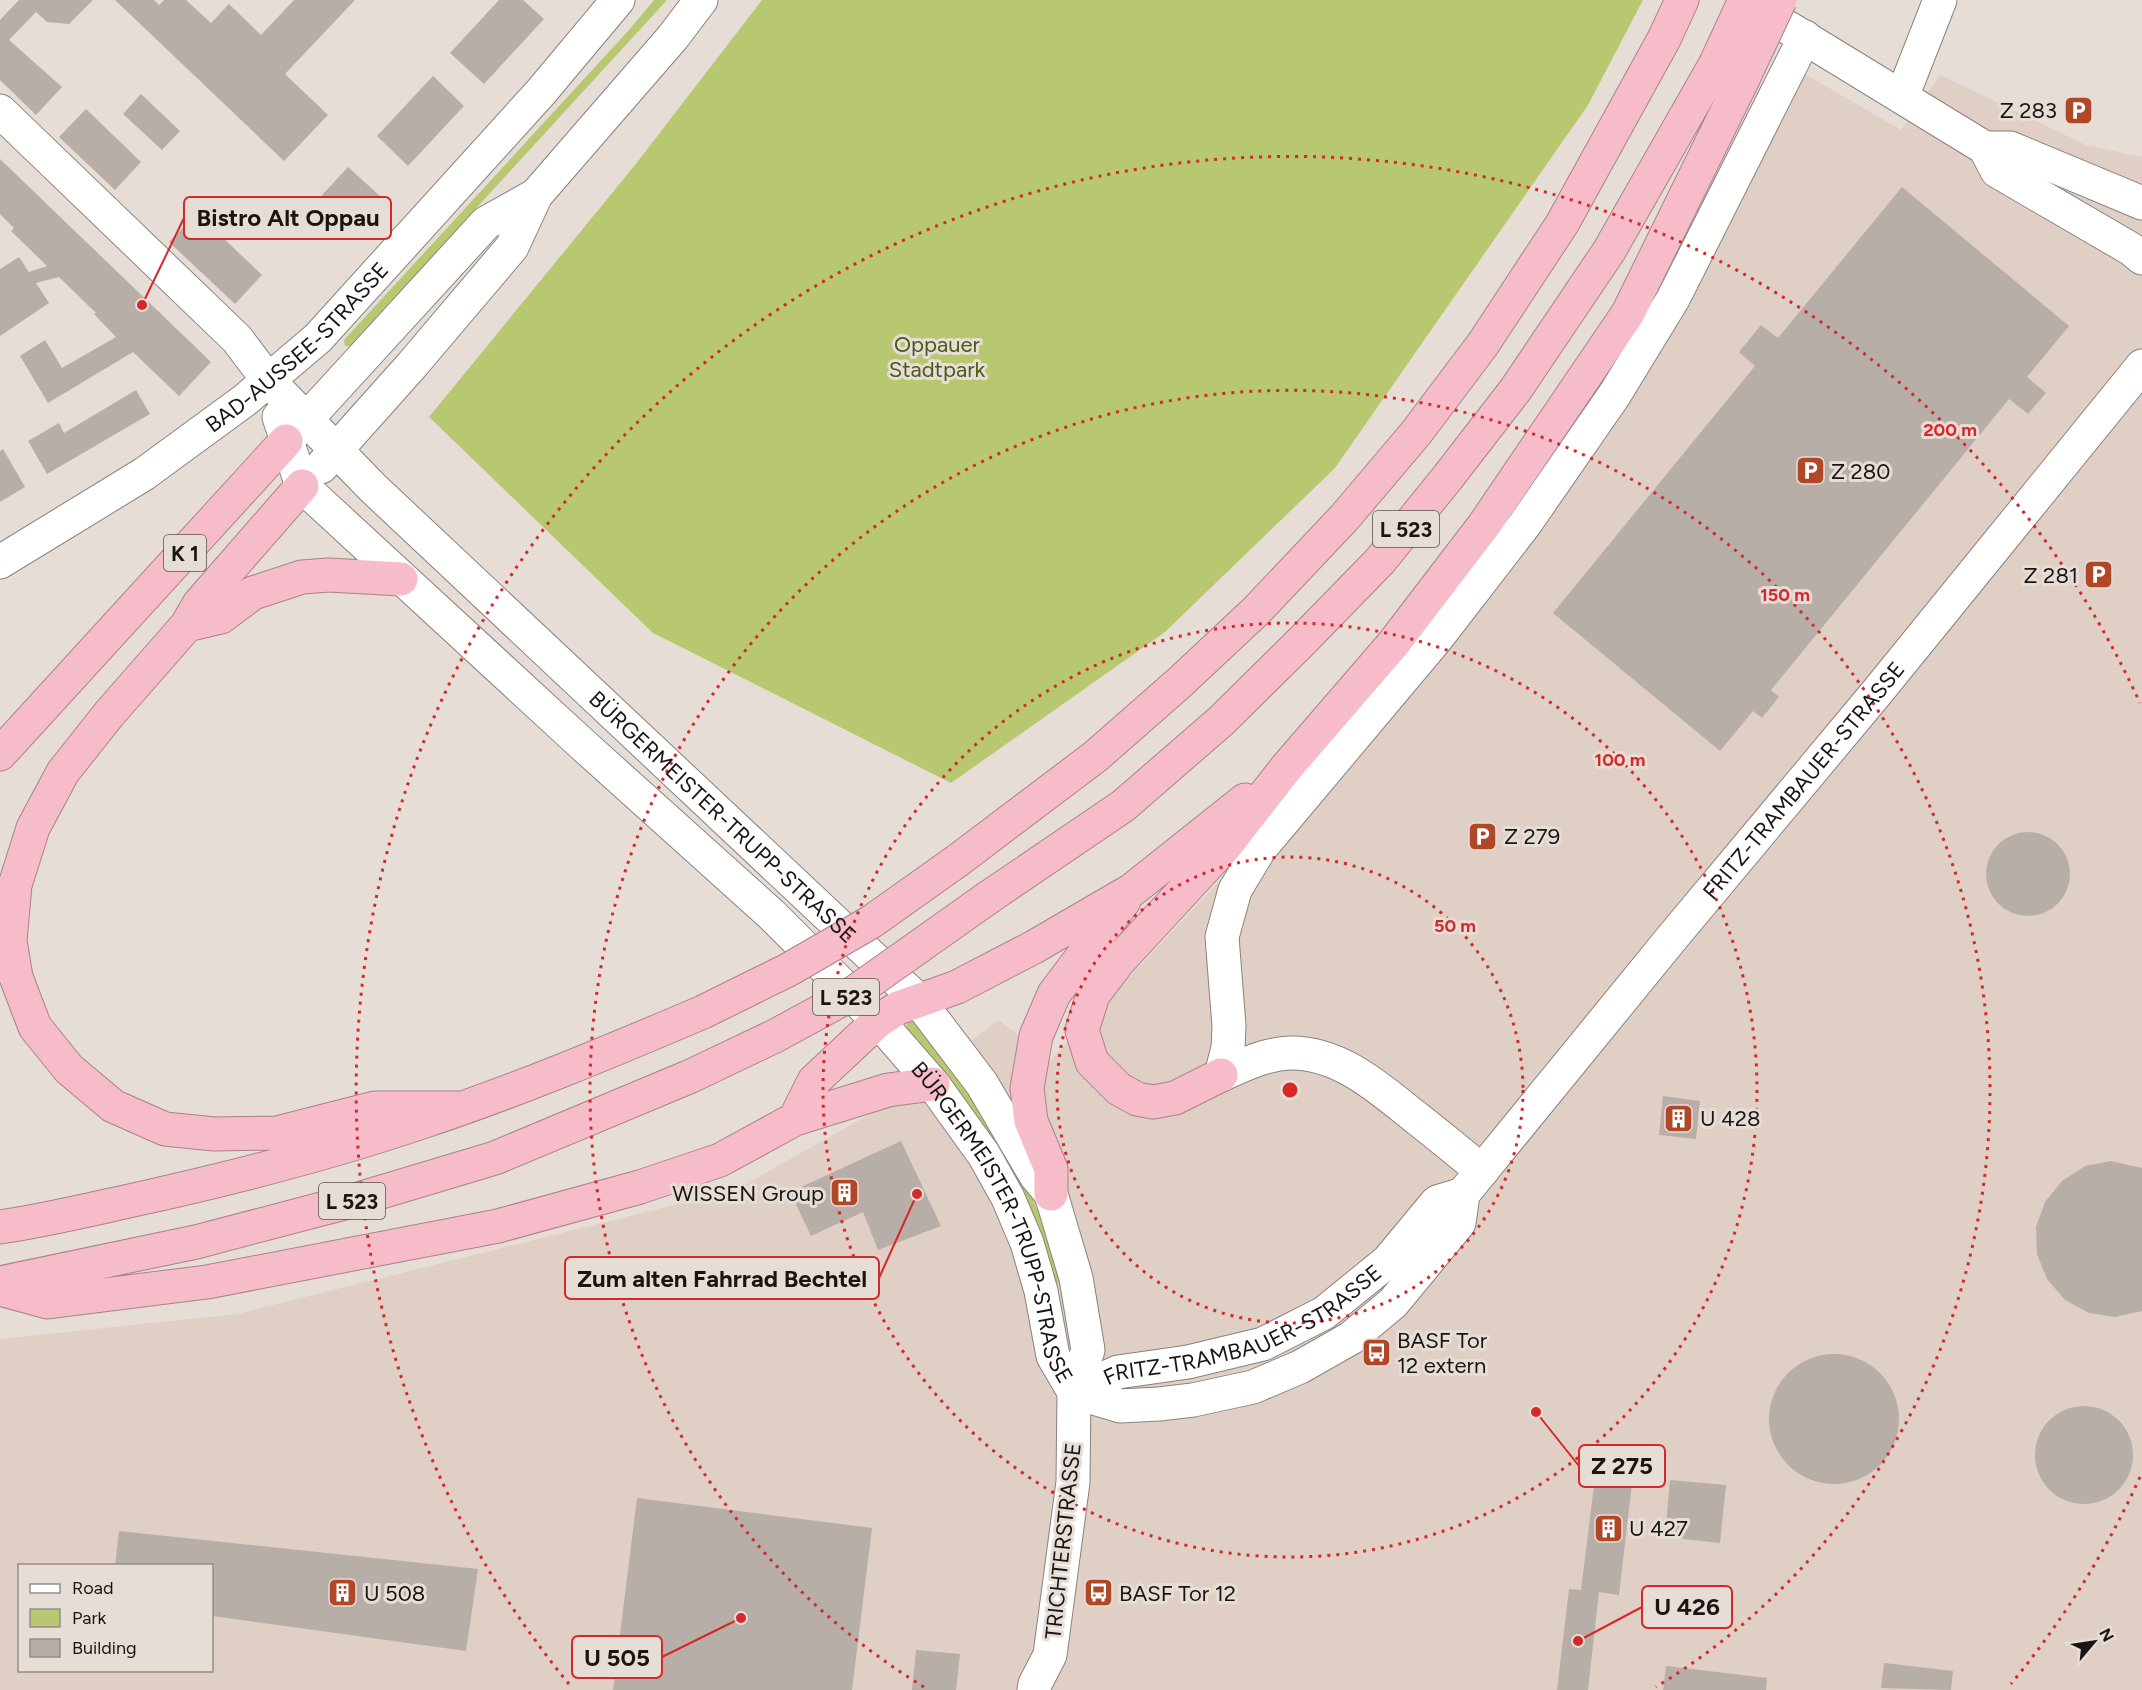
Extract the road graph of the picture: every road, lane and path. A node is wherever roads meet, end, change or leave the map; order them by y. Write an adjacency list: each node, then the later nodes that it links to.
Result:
1 (618, 0): 16 (street, BAD-AUSSEE-STRASSE)
2 (701, 0): 12 (street, K 1)
3 (1682, 0): 30 (highway, L 523, bridge)
4 (1743, 0): 7 (street); 8 (highway, L 523, bridge)
5 (1780, 0): 8 (highway, bridge)
6 (1940, 0): 9 (street)
7 (1805, 37): 9 (street); 28 (street)
8 (1728, 73): 24 (highway); 35 (highway, L 523, bridge)
9 (1902, 97): 11 (street)
10 (0, 111): 16 (street, BÜRGERMEISTER-TRUPP-STRASSE)
11 (1985, 148): 13 (street); 14 (street)
12 (536, 195): 17 (street, K 1); 18 (street, K 1)
13 (2142, 203)
14 (2142, 258)
15 (2142, 366): 32 (street, FRITZ-TRAMBAUER-STRASSE)
16 (268, 380): 17 (street, BÜRGERMEISTER-TRUPP-STRASSE); 20 (street, BAD-AUSSEE-STRASSE)
17 (296, 430): 18 (street, BÜRGERMEISTER-TRUPP-STRASSE); 19 (street, BÜRGERMEISTER-TRUPP-STRASSE); 23 (highway, K 1)
18 (336, 451): 19 (street, K 1); 26 (street, BÜRGERMEISTER-TRUPP-STRASSE)
19 (302, 486): 21 (street, BÜRGERMEISTER-TRUPP-STRASSE); 22 (highway)
20 (0, 562)
21 (401, 579): 22 (highway); 27 (street, BÜRGERMEISTER-TRUPP-STRASSE)
22 (187, 625): 30 (highway)
23 (0, 754)
24 (1287, 768): 25 (highway); 28 (highway)
25 (1132, 890): 26 (highway); 33 (highway)
26 (919, 1001): 27 (highway); 33 (street, BÜRGERMEISTER-TRUPP-STRASSE)
27 (878, 1021): 29 (street, BÜRGERMEISTER-TRUPP-STRASSE); 31 (highway)
28 (1221, 1075): 32 (street)
29 (933, 1084): 31 (highway); 37 (street, BÜRGERMEISTER-TRUPP-STRASSE)
30 (460, 1108): 34 (highway, L 523)
31 (795, 1119): 36 (highway)
32 (1472, 1183): 37 (street, FRITZ-TRAMBAUER-STRASSE)
33 (1051, 1194): 37 (street, BÜRGERMEISTER-TRUPP-STRASSE)
34 (0, 1227)
35 (0, 1283)
36 (0, 1288)
37 (1074, 1392): 38 (street, TRICHTERSTRASSE)
38 (1050, 1655): 39 (street, TRICHTERSTRASSE); 40 (street, TRICHTERSTRASSE)
39 (1034, 1690)
40 (1058, 1690)

